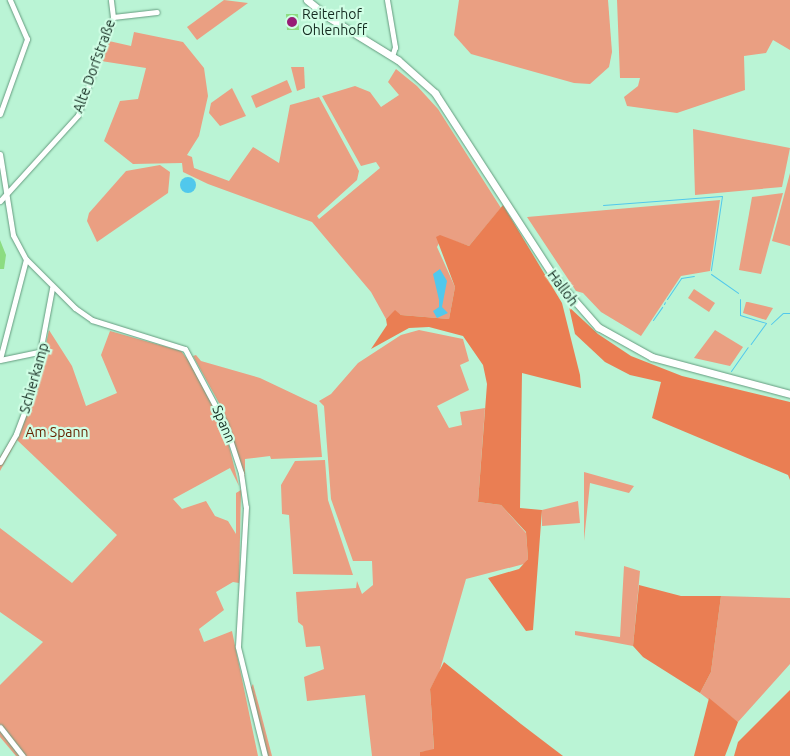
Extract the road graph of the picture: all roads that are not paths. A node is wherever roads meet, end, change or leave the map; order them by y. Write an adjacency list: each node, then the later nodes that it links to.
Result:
1 (10, 0): 8 (street)
2 (111, 0): 6 (street, Alte Dorfstraße)
3 (307, 0): 7 (main road, Halloh)
4 (387, 0): 7 (street)
5 (157, 12): 6 (street)
6 (113, 17): 10 (street, Alte Dorfstraße)
7 (392, 56): 16 (main road, Halloh)
8 (0, 114)
9 (0, 154): 10 (street, Spann)
10 (6, 195): 11 (street, Alte Dorfstraße); 12 (street, Spann)
11 (0, 201)
12 (26, 259): 13 (street, Spann); 15 (street)
13 (52, 288): 14 (street, Schierkamp); 20 (street, Spann)
14 (43, 351): 15 (street); 17 (street, Schierkamp)
15 (0, 360)
16 (790, 394)
17 (0, 462)
18 (0, 727): 19 (street)
19 (22, 756)
20 (263, 756)

